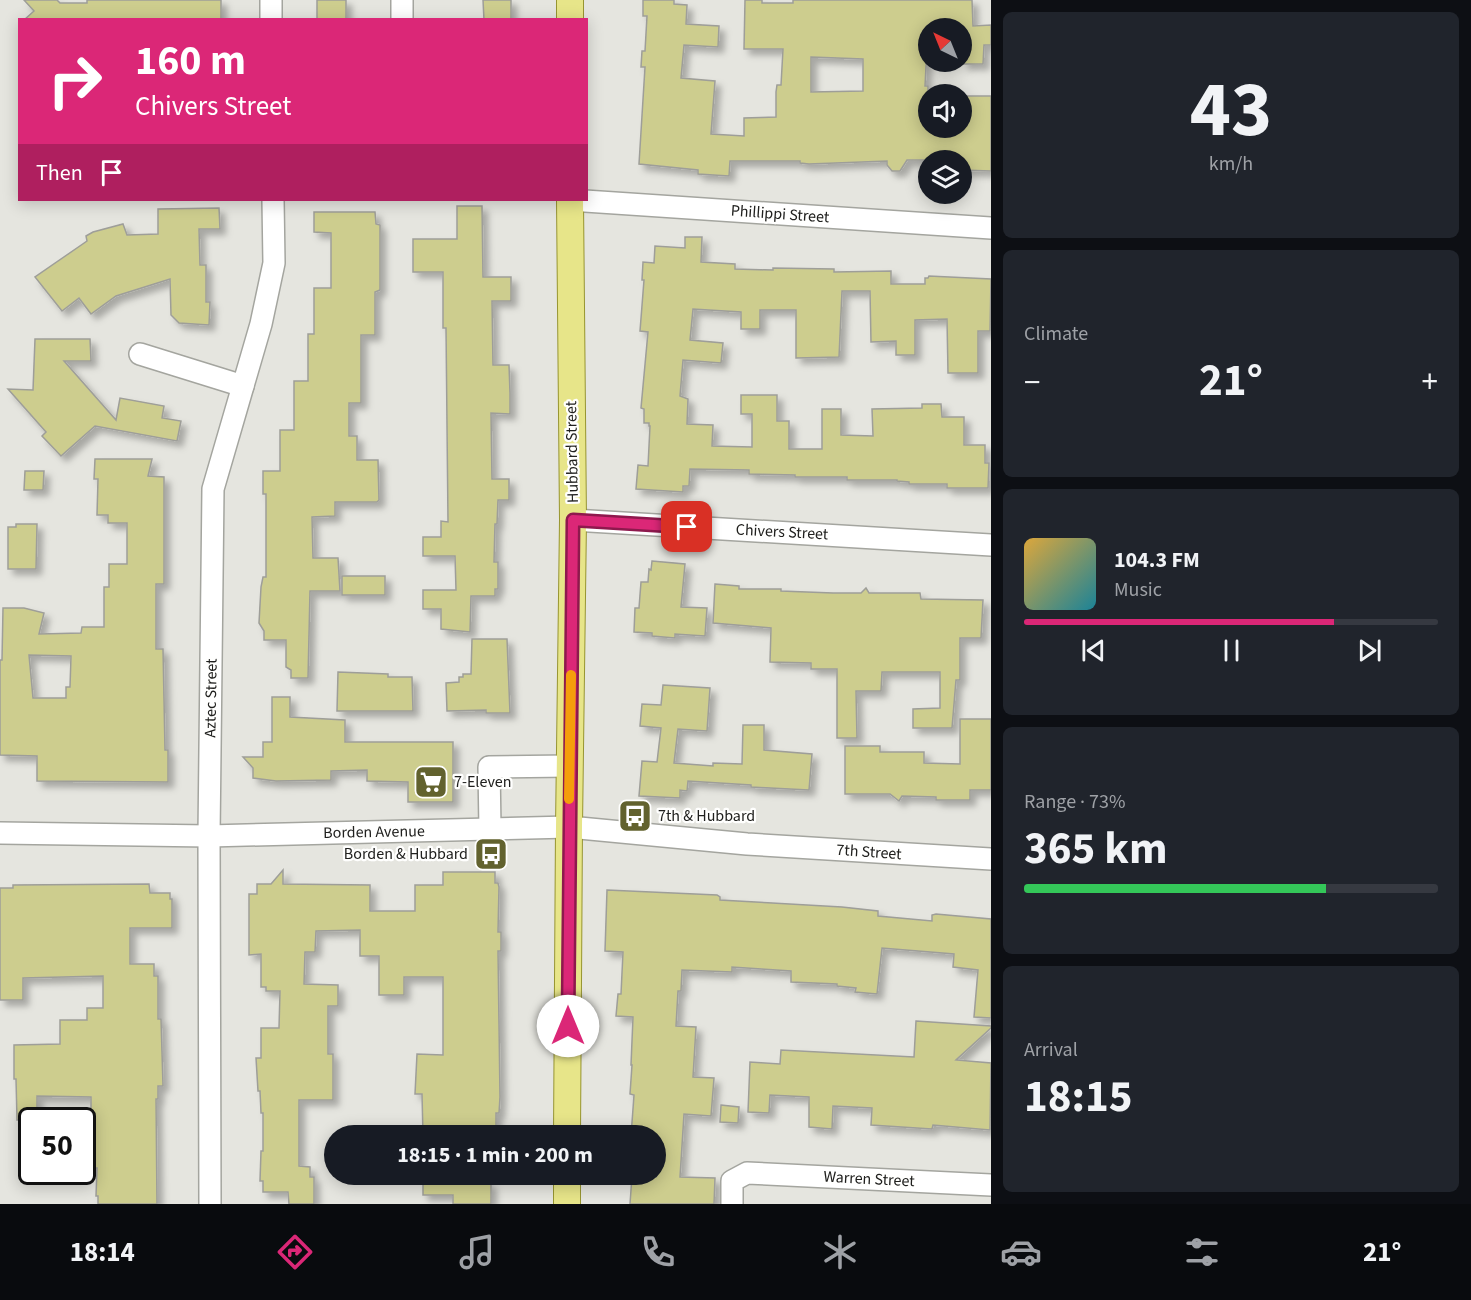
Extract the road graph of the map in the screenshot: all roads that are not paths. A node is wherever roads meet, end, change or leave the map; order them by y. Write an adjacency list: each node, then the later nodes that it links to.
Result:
1 (271, 0): 4 (street)
2 (402, 0): 5 (street)
3 (570, 0): 6 (main road)
4 (271, 18)
5 (402, 18)
6 (570, 18)
7 (273, 201): 12 (street, Aztec Street)
8 (570, 201): 13 (main road, Hubbard Street)
9 (585, 201): 10 (street, Phillippi Street)
10 (991, 228)
11 (140, 354): 12 (street)
12 (243, 386): 19 (street, Aztec Street)
13 (573, 520): 14 (street, Chivers Street); 15 (main road, Hubbard Street)
14 (991, 545)
15 (570, 766): 16 (main road, Hubbard Street); 17 (street)
16 (569, 827): 17 (street, Borden Avenue); 20 (street, Borden Avenue); 22 (main road, Hubbard Street)
17 (490, 829): 19 (street, Borden Avenue)
18 (0, 833): 19 (street, Borden Avenue)
19 (209, 836): 25 (street, Aztec Street)
20 (747, 844): 21 (street, 7th Street)
21 (991, 859)
22 (567, 1125)
23 (567, 1185): 26 (main road)
24 (991, 1185): 27 (street, Warren Street)
25 (210, 1204)
26 (567, 1204)
27 (732, 1204)

